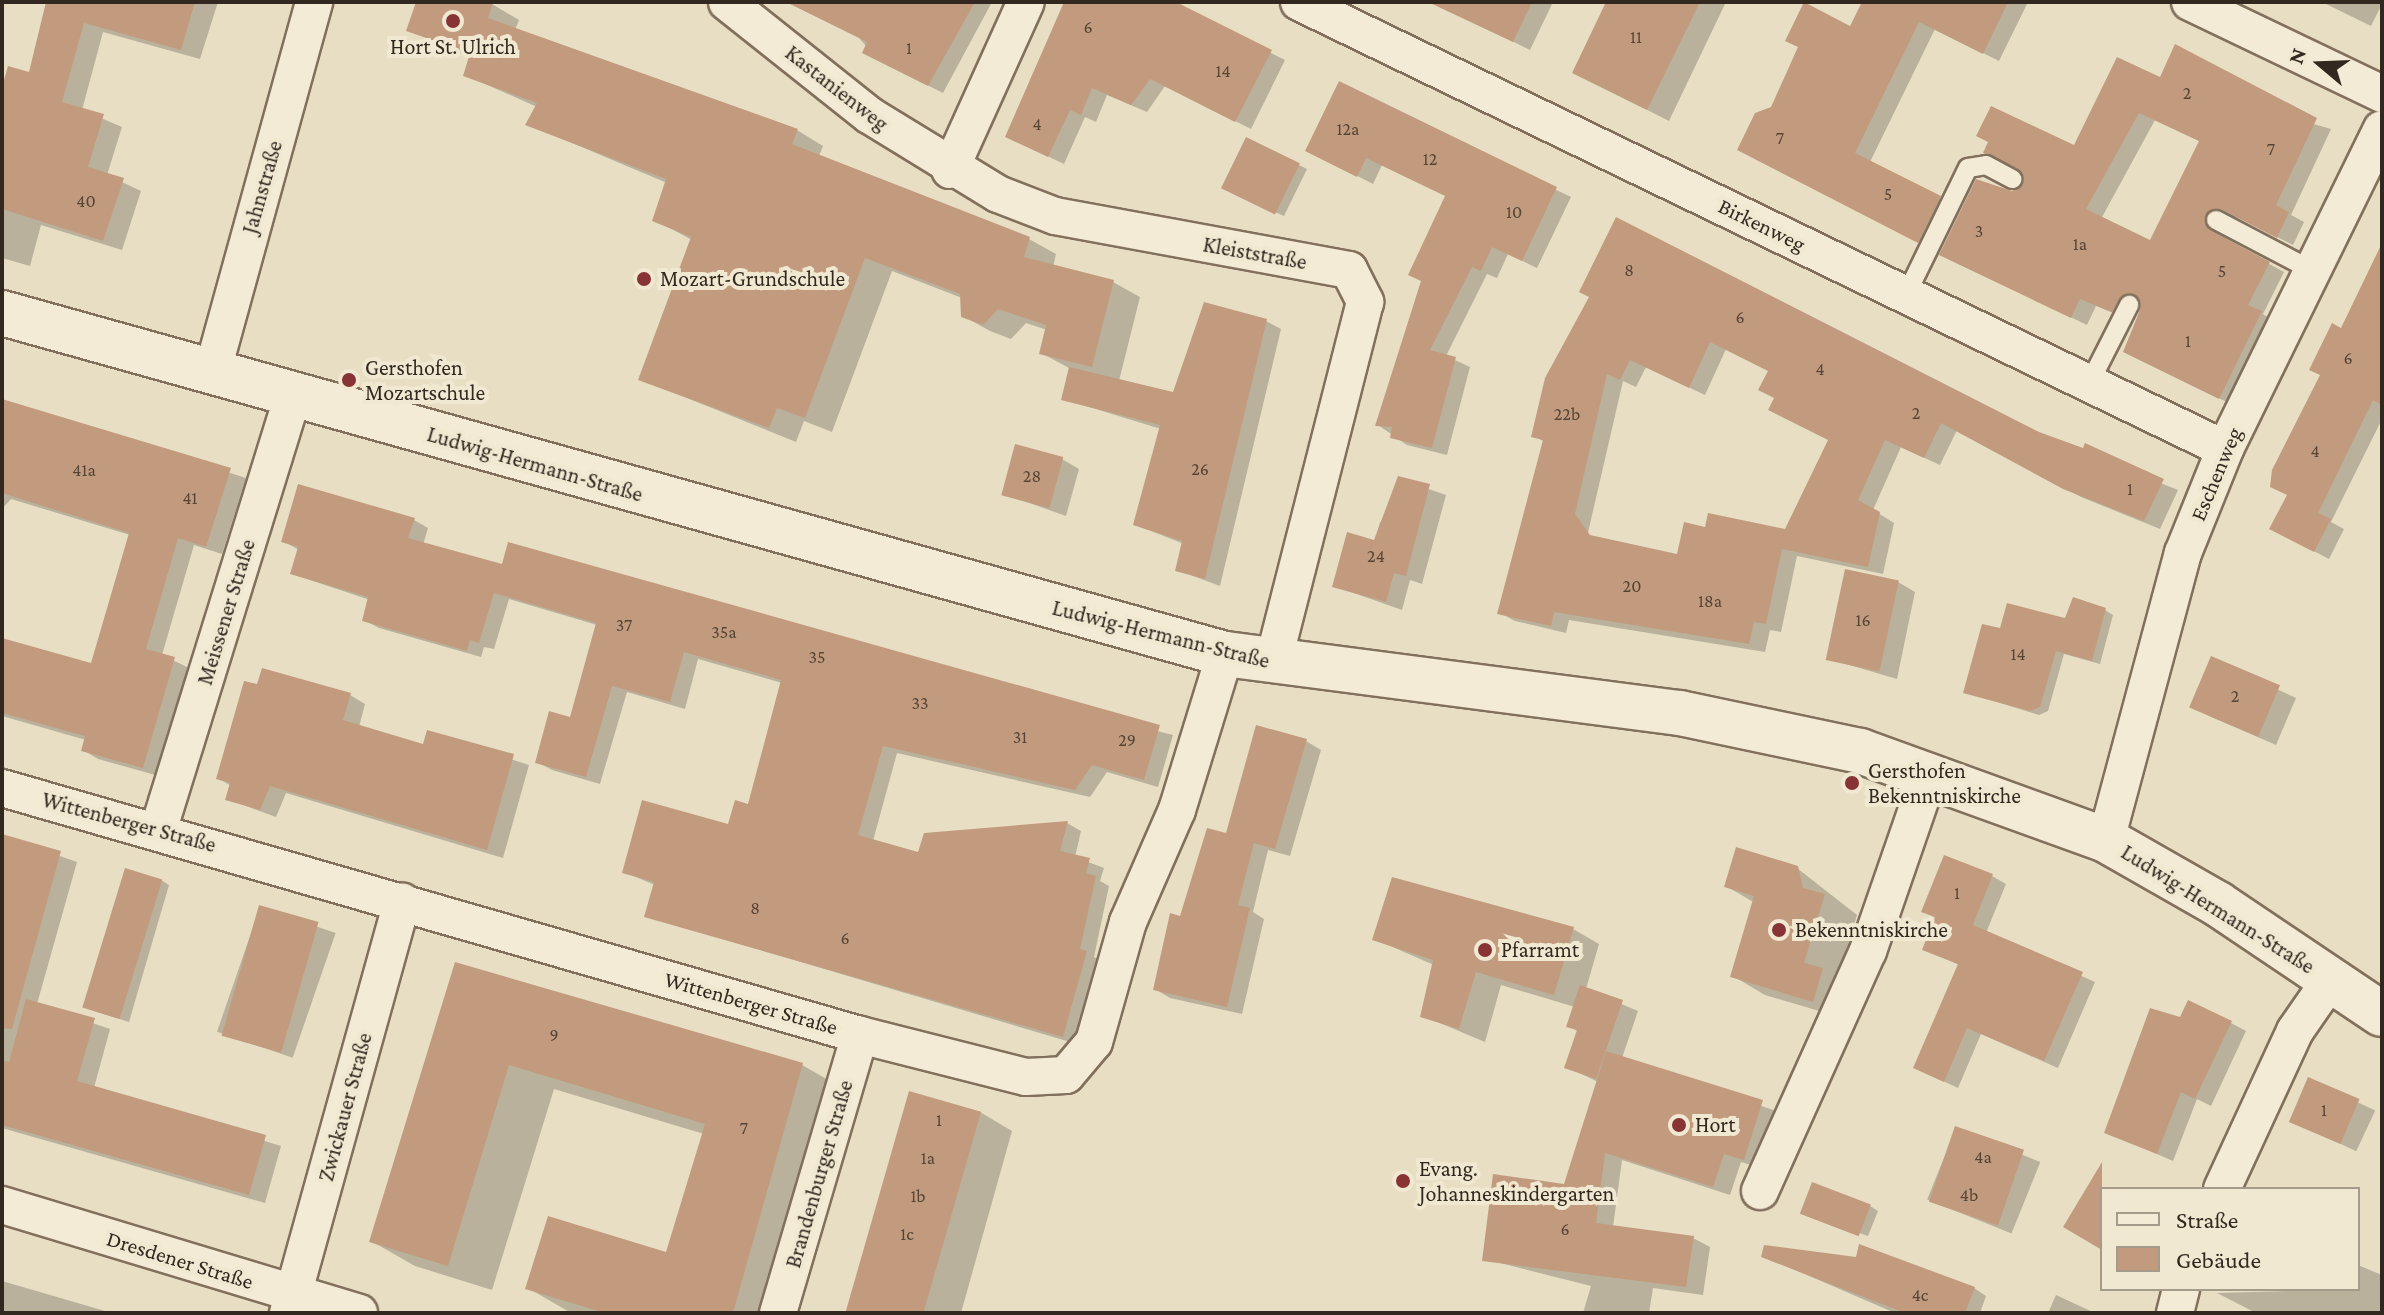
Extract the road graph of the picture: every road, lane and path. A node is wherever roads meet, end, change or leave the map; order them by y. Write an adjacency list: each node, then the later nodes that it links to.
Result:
1 (314, 2): 15 (street, Jahnstraße)
2 (727, 2): 8 (street, Kastanienweg)
3 (1026, 2): 8 (street)
4 (1299, 2): 12 (street, Birkenweg)
5 (2190, 2): 6 (street)
6 (2382, 94)
7 (2382, 129): 11 (street, Eschenweg)
8 (950, 170): 20 (street, Kleiststraße)
9 (2012, 179): 12 (lane)
10 (2216, 220): 11 (lane)
11 (2313, 271): 18 (street, Eschenweg)
12 (1906, 295): 16 (street, Birkenweg)
13 (2129, 305): 16 (lane)
14 (2, 313): 15 (street, Ludwig-Hermann-Straße)
15 (212, 373): 17 (street, Ludwig-Hermann-Straße)
16 (2089, 384): 18 (street, Birkenweg)
17 (293, 395): 19 (street, Ludwig-Hermann-Straße); 23 (street, Meissener Straße)
18 (2225, 449): 24 (street, Eschenweg)
19 (1225, 654): 20 (street, Ludwig-Hermann-Straße); 28 (street, Wittenberger Straße)
20 (1273, 662): 21 (street, Ludwig-Hermann-Straße)
21 (1930, 772): 24 (street, Ludwig-Hermann-Straße); 30 (street)
22 (2, 788): 23 (street, Wittenberger Straße)
23 (159, 828): 25 (street, Wittenberger Straße)
24 (2106, 840): 26 (street, Ludwig-Hermann-Straße)
25 (402, 901): 28 (street, Wittenberger Straße); 33 (street, Zwickauer Straße)
26 (2331, 979): 27 (street, Ludwig-Hermann-Straße); 29 (street)
27 (2382, 1014)
28 (860, 1035): 35 (street, Brandenburger Straße)
29 (2223, 1187)
30 (1760, 1191)
31 (2, 1205): 33 (street, Dresdener Straße)
32 (2180, 1291): 36 (street)
33 (291, 1304): 34 (street, Dresdener Straße)
34 (359, 1313)
35 (778, 1313)
36 (2175, 1313)

